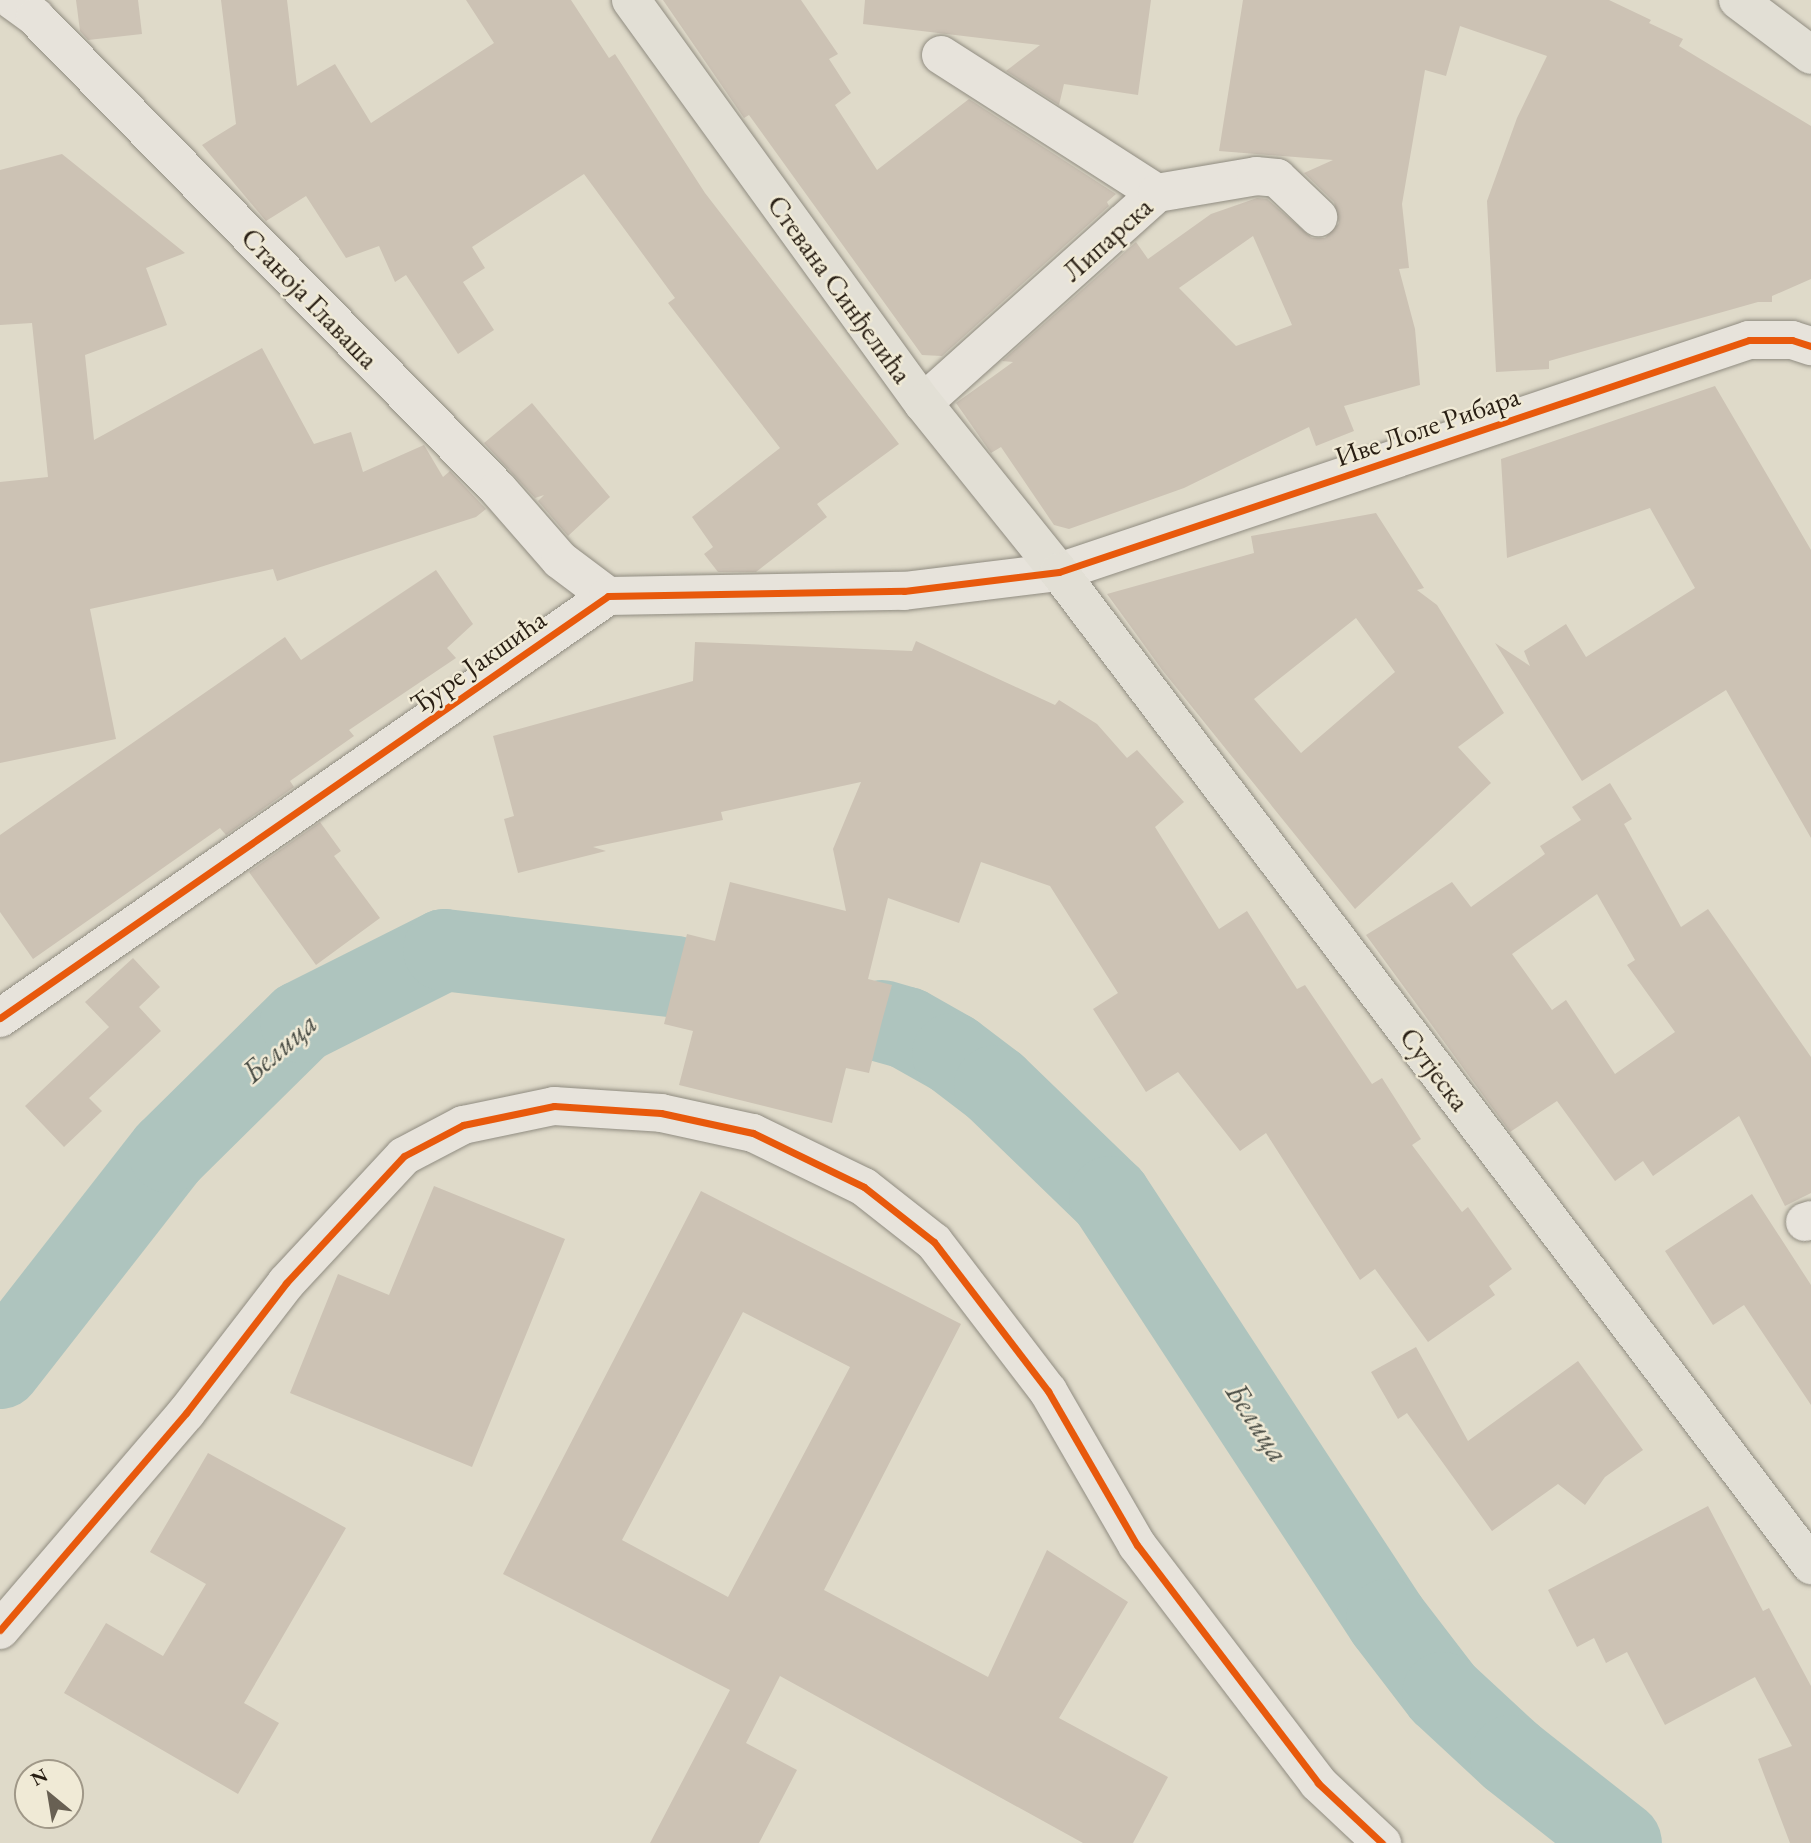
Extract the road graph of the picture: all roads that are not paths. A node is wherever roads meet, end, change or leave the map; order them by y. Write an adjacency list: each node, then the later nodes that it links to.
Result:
1 (12, 0): 12 (street, Станоја Главаша)
2 (631, 0): 10 (main road, Стевана Синђелића)
3 (1741, 2): 4 (main road); 6 (main road)
4 (1811, 21)
5 (941, 55): 7 (street)
6 (1811, 55)
7 (1157, 193): 8 (street, Липарска); 10 (street, Липарска)
8 (1318, 217)
9 (1811, 346): 11 (street, Иве Лоле Рибара)
10 (923, 403): 11 (main road, Стевана Синђелића)
11 (1059, 572): 12 (street); 14 (main road, Сутјеска)
12 (608, 596): 13 (street, Ђуре Јакшића)
13 (0, 1018)
14 (1811, 1565)
15 (0, 1630): 16 (street)
16 (1382, 1843)

